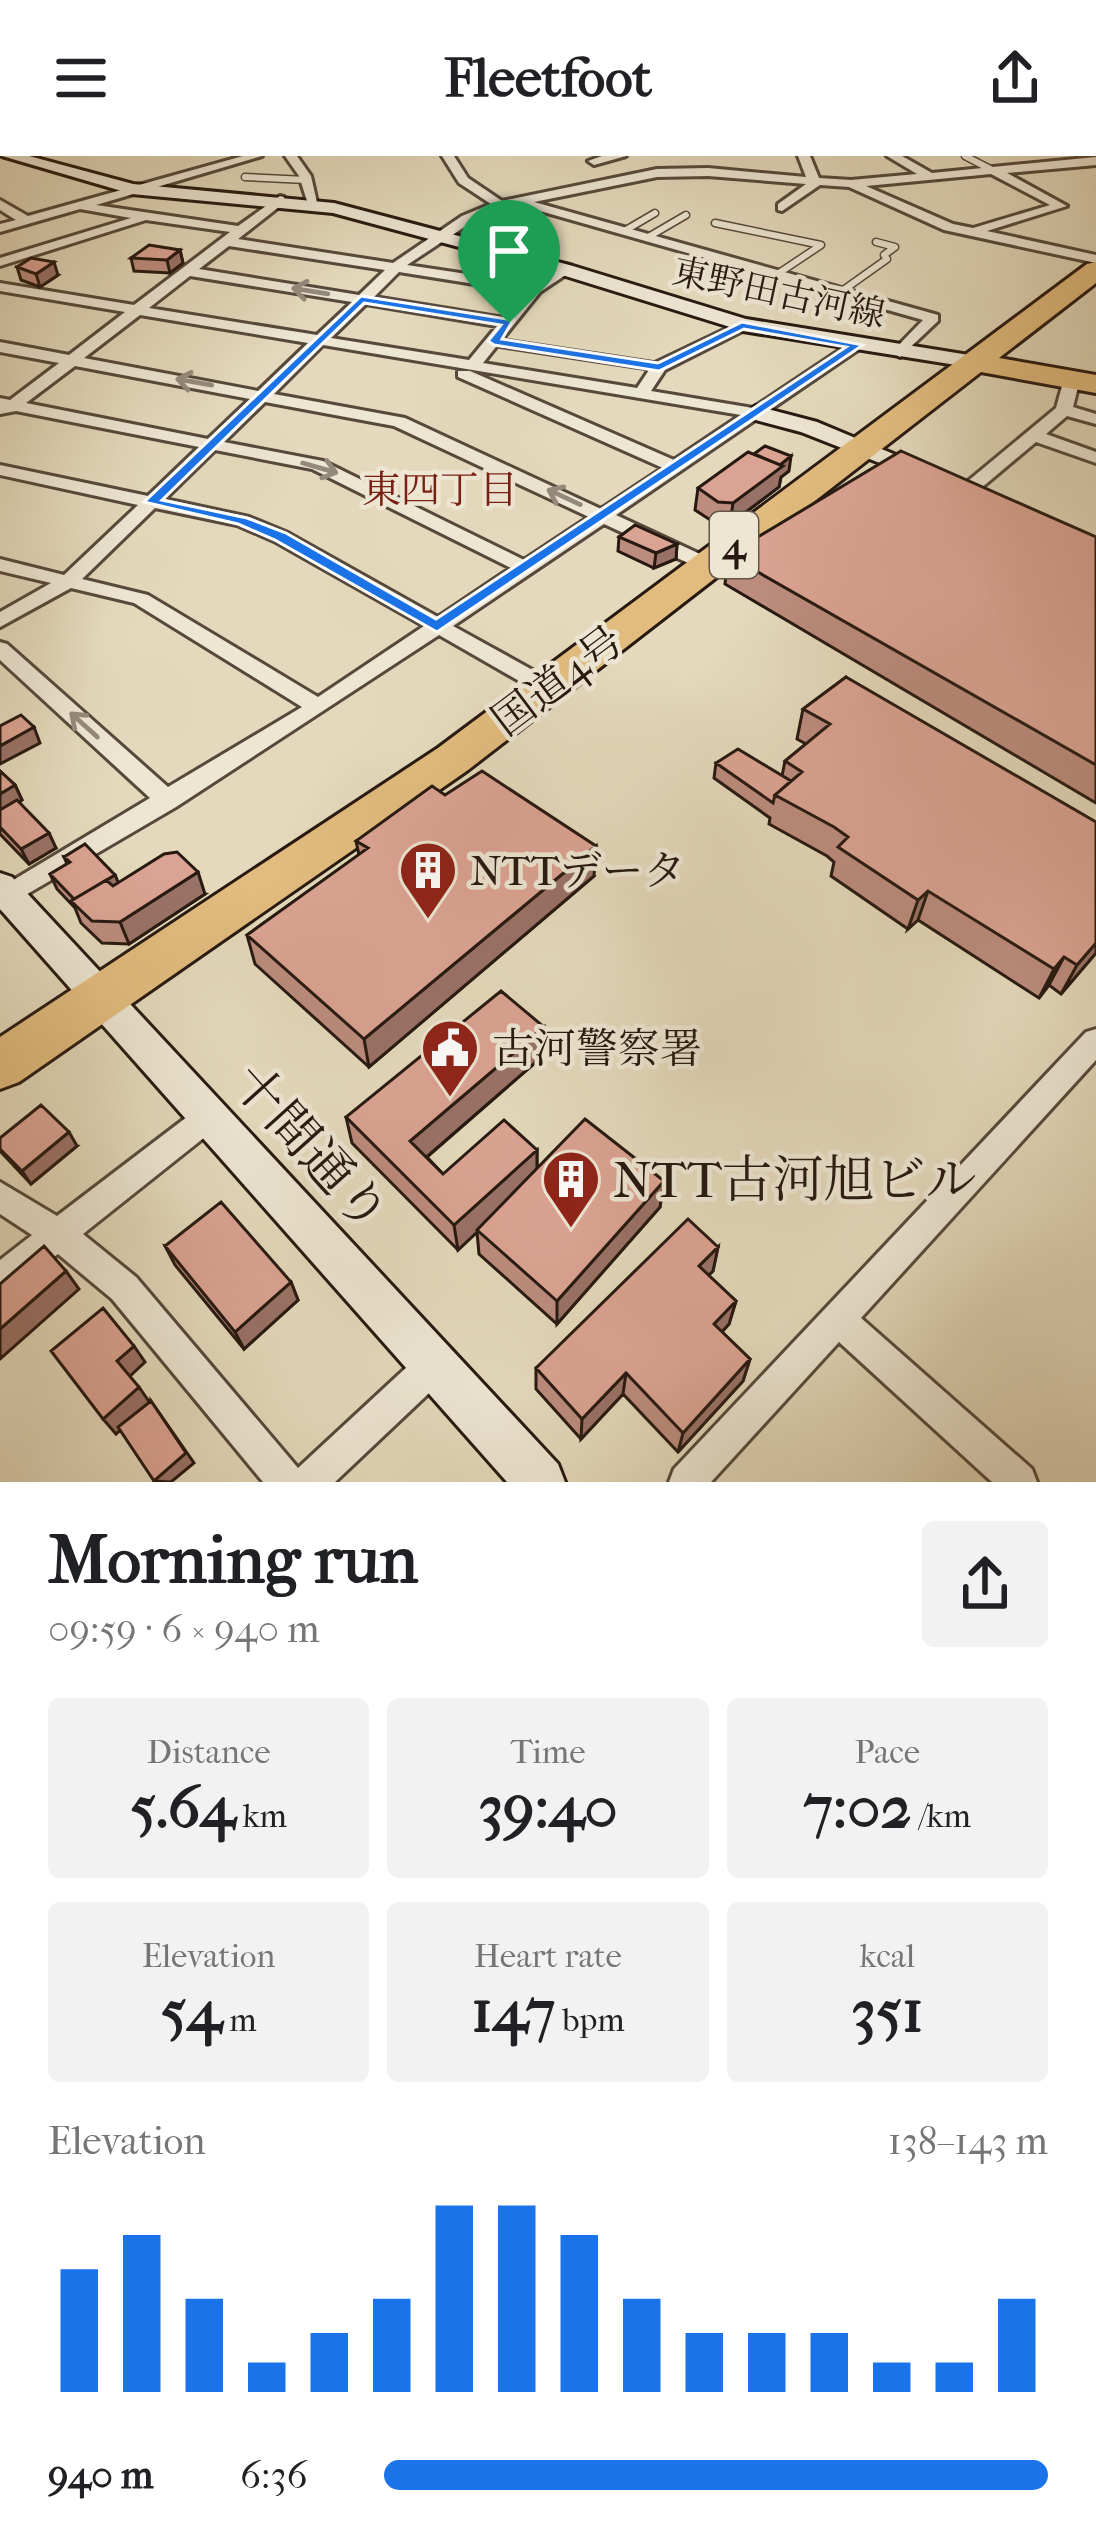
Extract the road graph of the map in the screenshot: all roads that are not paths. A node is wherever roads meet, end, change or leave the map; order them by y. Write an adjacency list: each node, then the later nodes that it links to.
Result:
1 (10, 156): 21 (main road, 東野田古河線)
2 (256, 156): 21 (street)
3 (291, 156): 18 (street)
4 (448, 156): 23 (street)
5 (620, 156): 11 (street)
6 (635, 156): 14 (street)
7 (719, 156): 15 (street)
8 (804, 156): 19 (street)
9 (893, 156): 17 (street)
10 (965, 156): 13 (lane)
11 (594, 161)
12 (1096, 161): 13 (street)
13 (994, 171): 17 (street); 36 (street)
14 (665, 173): 15 (street); 23 (street)
15 (742, 175): 19 (street)
16 (245, 177): 18 (lane)
17 (931, 177): 20 (street)
18 (306, 180): 25 (street)
19 (815, 183): 20 (street); 27 (street)
20 (851, 184): 36 (street)
21 (132, 190): 22 (main road, 東野田古河線); 26 (street)
22 (280, 200): 25 (main road, 東野田古河線); 34 (street)
23 (508, 203): 35 (street); 37 (street)
24 (0, 204): 31 (street)
25 (314, 205): 37 (main road, 東野田古河線)
26 (77, 206): 30 (street); 31 (street)
27 (782, 206)
28 (656, 213): 35 (lane)
29 (686, 215): 38 (lane)
30 (148, 216): 34 (street); 39 (street)
31 (34, 219): 33 (street); 39 (street)
32 (715, 223): 48 (lane)
33 (0, 228)
34 (240, 230): 40 (street)
35 (626, 230): 38 (street)
36 (970, 232): 42 (street)
37 (440, 236): 44 (street); 45 (main road, 東野田古河線)
38 (650, 236): 48 (street)
39 (75, 239): 43 (street)
40 (225, 241): 44 (street); 47 (street)
41 (876, 242): 51 (lane)
42 (1096, 259)
43 (0, 262)
44 (396, 267): 50 (street); 52 (street)
45 (566, 270): 50 (street); 55 (main road, 東野田古河線)
46 (1096, 270): 63 (highway, 国道4号 / 4)
47 (186, 271): 52 (street, one-way to 47); 53 (street)
48 (779, 273): 51 (street)
49 (0, 287): 53 (street)
50 (535, 289): 54 (street)
51 (842, 291): 60 (street)
52 (361, 299): 54 (street); 56 (street)
53 (136, 309): 56 (street); 62 (street)
54 (509, 323): 57 (street)
55 (742, 326): 58 (main road, 東野田古河線); 65 (street)
56 (320, 340): 61 (street); 68 (street)
57 (494, 341): 64 (street); 65 (lane)
58 (857, 345): 60 (main road, 東野田古河線); 71 (street)
59 (0, 347): 62 (street)
60 (900, 352): 63 (main road, 東野田古河線)
61 (435, 359): 64 (street); 77 (street)
62 (70, 360): 68 (street, one-way to 62); 69 (street)
63 (975, 362): 66 (highway); 75 (highway, 国道4号 / 4)
64 (473, 365): 67 (street)
65 (659, 367): 67 (street)
66 (1084, 382): 70 (street)
67 (641, 394): 71 (street)
68 (262, 395): 74 (street); 81 (street, one-way to 68)
69 (4, 408): 74 (street)
70 (1064, 410): 72 (street); 73 (street)
71 (756, 413): 75 (main road); 77 (street)
72 (1096, 419)
73 (1034, 435): 76 (street); 79 (street)
74 (210, 444): 80 (street); 84 (street, one-way to 84)
75 (863, 447): 79 (main road); 82 (highway, 国道4号 / 4)
76 (1096, 458)
77 (676, 467): 81 (street)
78 (0, 470): 80 (street)
79 (979, 494)
80 (151, 502): 85 (street); 87 (street)
81 (602, 515): 82 (street); 84 (street)
82 (707, 565): 89 (highway, 国道4号 / 4)
83 (0, 566): 85 (street)
84 (525, 568): 87 (street)
85 (69, 581): 86 (street); 90 (street)
86 (0, 621)
87 (437, 626): 89 (street); 90 (street)
88 (0, 649): 91 (street, one-way to 88)
89 (548, 688): 93 (highway, 国道4号 / 4)
90 (318, 707): 91 (street)
91 (168, 801): 92 (street)
92 (3, 894): 93 (main road, 十間通り)
93 (101, 997): 95 (highway, 国道4号 / 4); 96 (main road, 十間通り)
94 (1096, 1041): 100 (street)
95 (0, 1066)
96 (210, 1116): 98 (street); 101 (main road, 十間通り)
97 (0, 1197): 98 (street)
98 (58, 1234): 99 (street); 102 (street)
99 (0, 1280)
100 (838, 1319): 105 (street); 106 (street)
101 (434, 1365): 103 (street); 104 (main road, 十間通り)
102 (286, 1482)
103 (309, 1482)
104 (540, 1482)
105 (687, 1482)
106 (1018, 1482)

